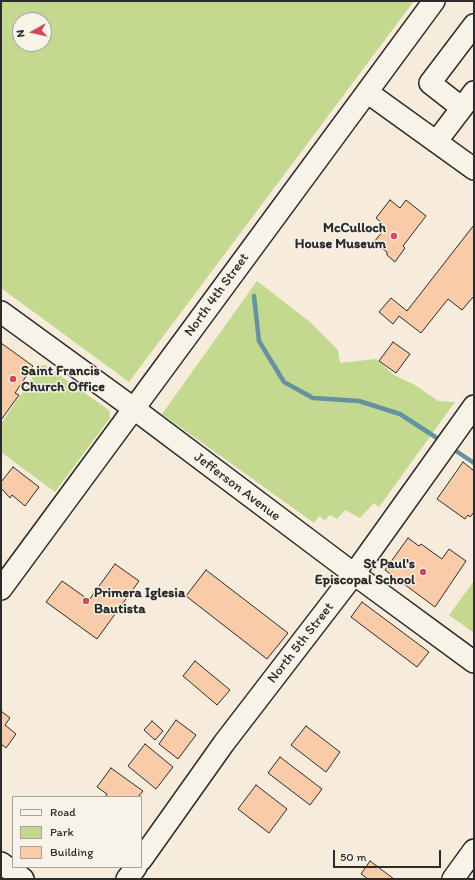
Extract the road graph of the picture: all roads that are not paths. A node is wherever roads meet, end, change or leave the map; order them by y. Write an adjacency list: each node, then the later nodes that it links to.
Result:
1 (434, 1): 3 (street, North 4th Street)
2 (474, 25): 4 (street)
3 (367, 92): 5 (street); 8 (street, North 4th Street)
4 (468, 100): 5 (street)
5 (436, 142): 6 (street)
6 (474, 169)
7 (1, 312): 8 (street, Jefferson Avenue)
8 (134, 408): 10 (street, Jefferson Avenue); 11 (street, North 4th Street)
9 (470, 412): 10 (street, North 5th Street)
10 (354, 574): 12 (street, Jefferson Avenue); 14 (street, North 5th Street)
11 (4, 581)
12 (474, 662)
13 (474, 850): 19 (street)
14 (142, 859)
15 (1, 863): 17 (street)
16 (135, 868): 18 (street)
17 (23, 879)
18 (127, 879)
19 (453, 879)

